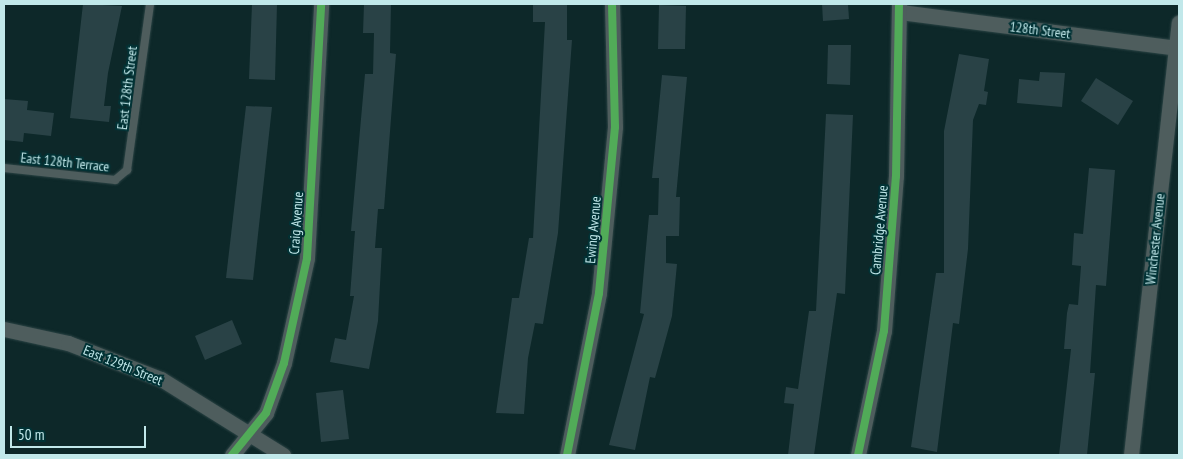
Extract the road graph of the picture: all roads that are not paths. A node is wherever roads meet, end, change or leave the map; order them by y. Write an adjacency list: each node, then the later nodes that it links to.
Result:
1 (150, 4): 8 (lane, East 128th Street)
2 (321, 4): 10 (street, Craig Avenue)
3 (612, 4): 13 (street, Ewing Avenue)
4 (899, 8): 6 (street, 128th Street); 14 (street, Cambridge Avenue)
5 (1179, 23): 6 (street, Winchester Avenue)
6 (1178, 47): 15 (street, Winchester Avenue)
7 (4, 168): 8 (lane, East 128th Terrace)
8 (122, 174)
9 (4, 329): 10 (street, East 129th Street)
10 (252, 434): 11 (street, Craig Avenue); 12 (street, East 129th Street)
11 (232, 455)
12 (283, 455)
13 (567, 455)
14 (858, 455)
15 (1131, 455)

